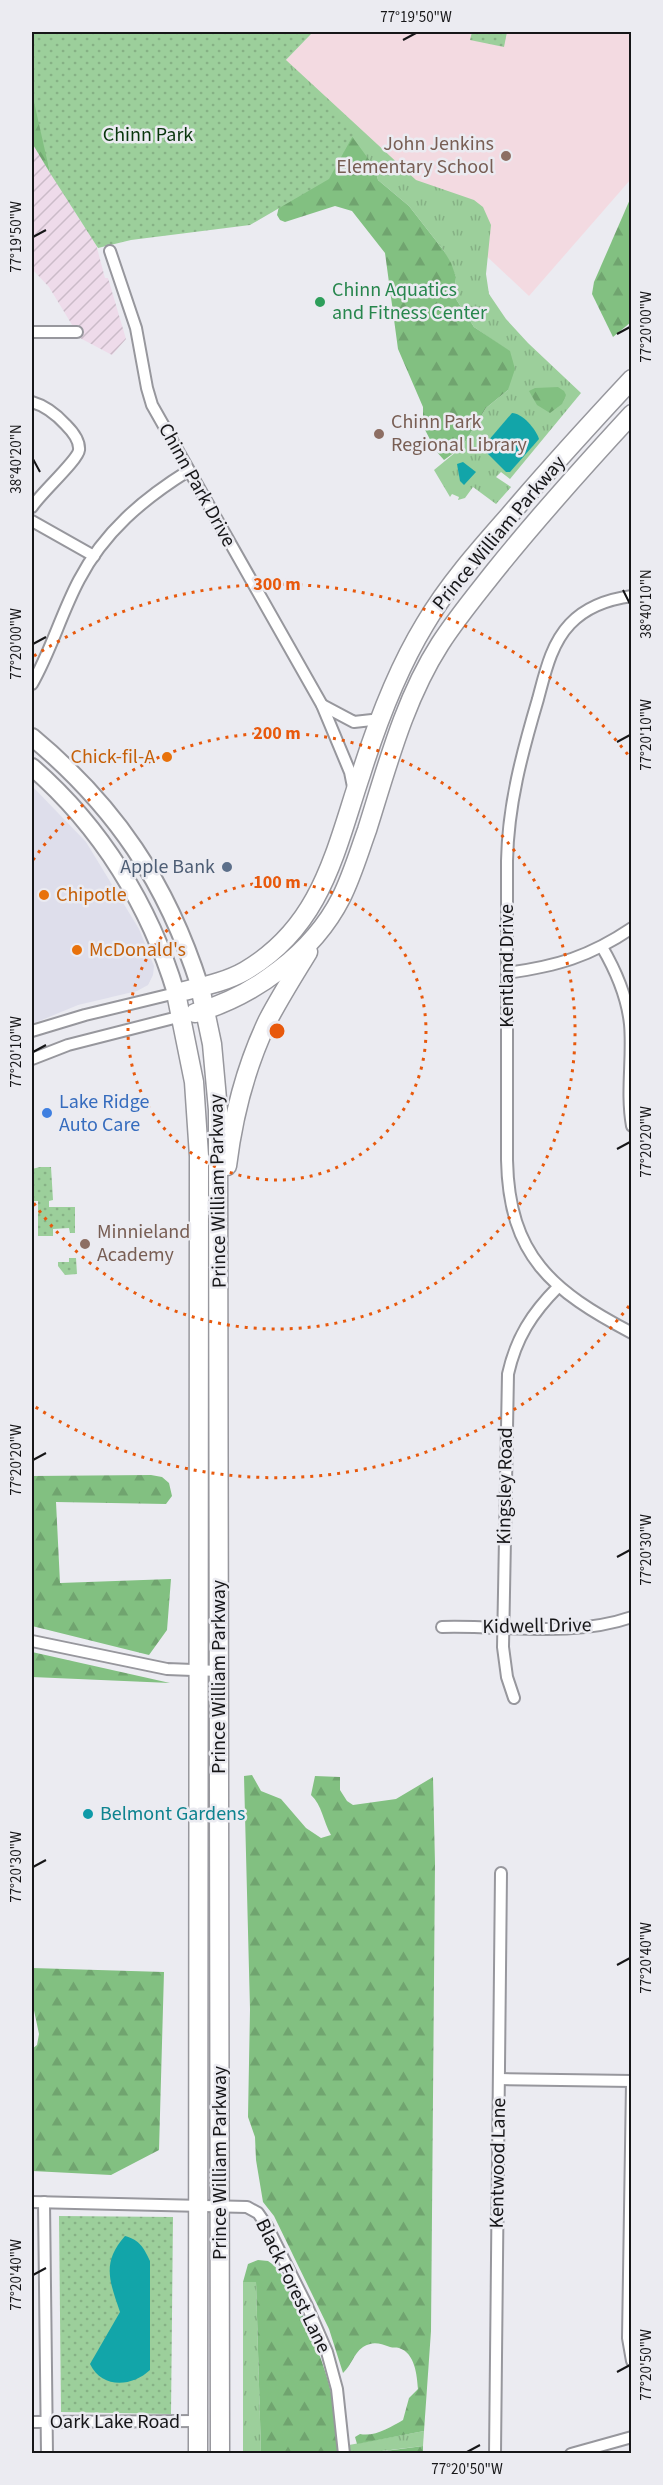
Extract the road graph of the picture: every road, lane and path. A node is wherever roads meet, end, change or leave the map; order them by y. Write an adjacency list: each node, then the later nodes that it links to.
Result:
1 (110, 251): 8 (street, Chinn Park Drive)
2 (32, 332): 3 (street)
3 (77, 332)
4 (632, 379): 5 (highway, Prince William Parkway)
5 (614, 399): 7 (street); 15 (highway, Prince William Parkway)
6 (32, 402): 9 (street)
7 (631, 415): 19 (highway, Prince William Parkway)
8 (188, 471): 11 (street); 14 (street, Chinn Park Drive)
9 (32, 507)
10 (32, 521): 11 (street)
11 (94, 556): 13 (street)
12 (632, 596): 22 (street, Kentland Drive)
13 (32, 684)
14 (322, 705): 15 (street); 18 (street, Chinn Park Drive)
15 (381, 719): 18 (highway, Prince William Parkway)
16 (32, 737): 23 (main road)
17 (32, 767): 24 (main road)
18 (354, 796): 23 (highway, Prince William Parkway)
19 (331, 914): 25 (highway, Prince William Parkway); 30 (highway)
20 (632, 928): 21 (street)
21 (602, 947): 22 (street); 29 (street)
22 (507, 973): 31 (street, Kentland Drive)
23 (200, 987): 24 (highway, Prince William Parkway); 25 (highway, Prince William Parkway)
24 (176, 993): 26 (highway, Prince William Parkway); 27 (street)
25 (206, 1010): 26 (highway, Prince William Parkway); 30 (highway, Prince William Parkway)
26 (182, 1016): 28 (street); 37 (highway, Prince William Parkway)
27 (32, 1031)
28 (32, 1059)
29 (632, 1126)
30 (219, 1230): 38 (highway, Prince William Parkway)
31 (558, 1287): 32 (street, Kentland Drive); 35 (street, Kingsley Road)
32 (632, 1333)
33 (632, 1617): 35 (street, Kidwell Drive)
34 (442, 1627): 35 (street, Kidwell Drive)
35 (503, 1627): 39 (street, Kingsley Road)
36 (32, 1641): 37 (street)
37 (199, 1670): 38 (street); 45 (highway, Prince William Parkway)
38 (219, 1671): 46 (highway, Prince William Parkway)
39 (514, 1698)
40 (501, 1873): 41 (street, Kentwood Lane)
41 (499, 2079): 42 (street); 57 (street, Kentwood Lane)
42 (632, 2082): 47 (street)
43 (32, 2202): 44 (street, Black Forest Lane)
44 (44, 2202): 45 (street, Black Forest Lane); 51 (street)
45 (198, 2206): 46 (street, Black Forest Lane); 49 (highway, Prince William Parkway)
46 (220, 2206): 55 (highway, Prince William Parkway); 56 (street, Black Forest Lane)
47 (631, 2225): 48 (street)
48 (632, 2361)
49 (198, 2421): 51 (street, Oark Lake Road); 54 (highway, Prince William Parkway)
50 (32, 2422): 51 (street, Oark Lake Road)
51 (47, 2422): 53 (street)
52 (632, 2437): 58 (street)
53 (47, 2454)
54 (198, 2454)
55 (220, 2454)
56 (344, 2454)
57 (495, 2454)
58 (571, 2454)

